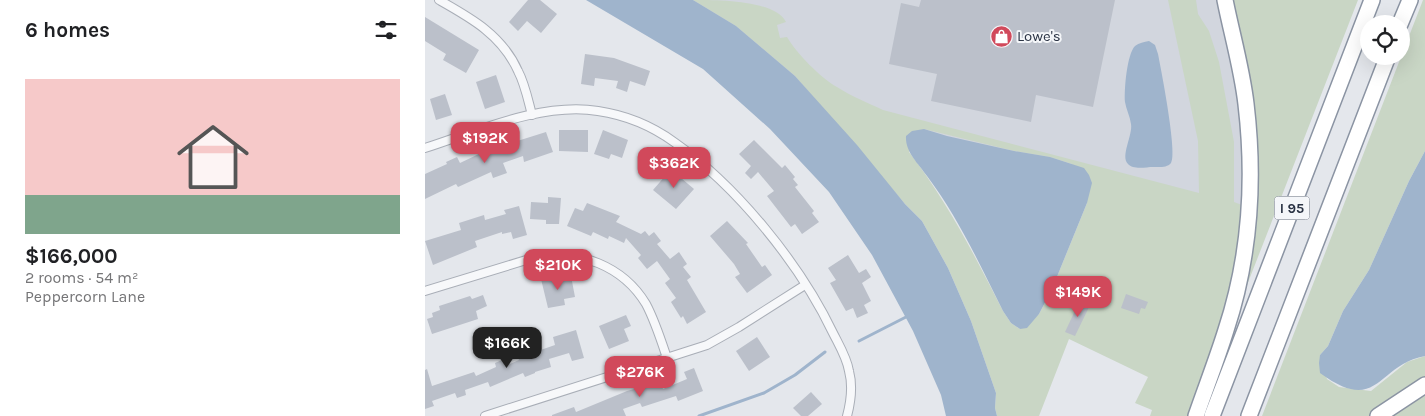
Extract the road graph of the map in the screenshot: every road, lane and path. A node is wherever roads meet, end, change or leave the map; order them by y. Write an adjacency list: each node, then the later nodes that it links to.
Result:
1 (439, 0): 7 (street)
2 (1225, 0): 15 (highway)
3 (1372, 0): 16 (highway, I 95)
4 (1410, 0): 5 (highway)
5 (1404, 15)
6 (1385, 65): 17 (highway, I 95)
7 (532, 115): 8 (street); 9 (street)
8 (425, 148)
9 (805, 284): 11 (street); 14 (street)
10 (425, 291): 11 (street)
11 (667, 358): 13 (street)
12 (1425, 385): 18 (highway)
13 (485, 416)
14 (847, 416)
15 (1195, 416)
16 (1212, 416)
17 (1249, 416)
18 (1378, 416)

